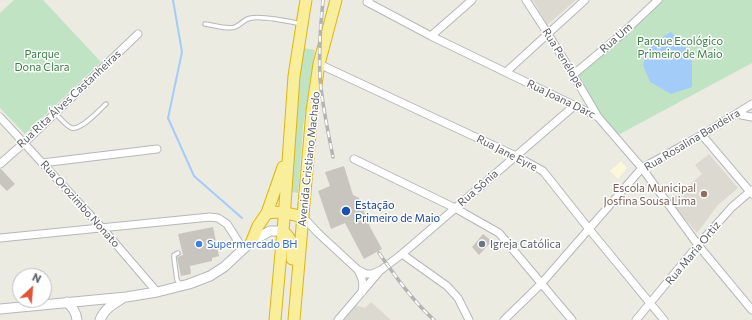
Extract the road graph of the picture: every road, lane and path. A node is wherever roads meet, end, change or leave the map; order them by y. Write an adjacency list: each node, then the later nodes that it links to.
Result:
1 (306, 0): 9 (highway, Avenida Cristiano Machado)
2 (336, 0): 13 (highway, Avenida Cristiano Machado)
3 (472, 0): 12 (street)
4 (526, 0): 10 (street, Rua Penélope)
5 (585, 0): 10 (street)
6 (658, 0): 15 (street, Rua Um)
7 (368, 1): 12 (street, Rua Joana Darc)
8 (205, 24): 9 (lane)
9 (302, 24): 27 (highway, Avenida Cristiano Machado)
10 (548, 33): 14 (street); 15 (street, Rua Penélope)
11 (138, 34): 19 (street, Rua Rita Álves Castanheiras)
12 (431, 36): 14 (street, Rua Joana Darc)
13 (319, 64): 28 (street, Rua Jane Eyre); 37 (highway, Avenida Cristiano Machado)
14 (506, 72): 18 (street, Rua Joana Darc)
15 (574, 74): 22 (street, Rua Penélope)
16 (106, 104): 19 (lane)
17 (752, 104): 20 (street, Rua Rosalina Bandeira)
18 (574, 106): 22 (street, Rua Joana Darc); 28 (street, Rua Sônia)
19 (55, 113): 25 (street, Rua Rita Álves Castanheiras)
20 (736, 114): 23 (street); 24 (street, Rua Rosalina Bandeira)
21 (0, 117): 25 (street, Rua Orozimbo Nonato)
22 (598, 117): 32 (street, Rua Joana Darc)
23 (752, 117)
24 (702, 134): 32 (street, Rua Rosalina Bandeira); 33 (street)
25 (24, 143): 30 (street, Rua Orozimbo Nonato); 31 (street, Rua Rita Álves Castanheiras)
26 (157, 150): 30 (street)
27 (289, 151): 35 (highway, Avenida Cristiano Machado); 36 (highway)
28 (516, 156): 34 (street, Rua Sônia); 39 (street, Rua Jane Eyre)
29 (354, 159): 34 (street)
30 (42, 163): 38 (street, Rua Orozimbo Nonato)
31 (0, 164)
32 (642, 168): 39 (street, Rua Rosalina Bandeira); 43 (street, Rua Joana Darc)
33 (751, 191): 43 (street, Rua Maria Ortiz)
34 (455, 208): 46 (street, Rua Sônia); 49 (street)
35 (284, 212): 36 (highway); 37 (highway); 40 (highway, Avenida Cristiano Machado)
36 (267, 213): 42 (highway)
37 (303, 217): 47 (street); 62 (highway, Avenida Cristiano Machado)
38 (104, 229): 41 (street); 44 (street); 51 (street, Rua Orozimbo Nonato)
39 (590, 229): 49 (street, Rua Rosalina Bandeira); 55 (street, Rua Jane Eyre)
40 (283, 231): 42 (street); 60 (highway, Avenida Cristiano Machado); 61 (highway)
41 (0, 238)
42 (252, 240): 44 (street)
43 (698, 245): 55 (street, Rua Maria Ortiz); 57 (street, Rua Joana Darc)
44 (243, 249): 50 (street)
45 (178, 253): 50 (lane)
46 (402, 254): 48 (street, Rua Sônia); 64 (street)
47 (358, 270): 48 (street); 52 (street)
48 (381, 270): 52 (street, Rua Sônia)
49 (541, 284): 65 (street, Rua Rosalina Bandeira); 66 (street)
50 (180, 286): 51 (street)
51 (157, 292): 53 (street)
52 (362, 292): 63 (street, Rua Sônia)
53 (126, 296): 54 (street); 59 (street)
54 (67, 302): 56 (street); 58 (street)
55 (650, 304): 67 (street, Rua Maria Ortiz); 68 (street, Rua Jane Eyre)
56 (0, 309)
57 (752, 310)
58 (77, 320)
59 (100, 320)
60 (275, 320)
61 (290, 320)
62 (294, 320)
63 (338, 320)
64 (470, 320)
65 (504, 320)
66 (572, 320)
67 (636, 320)
68 (664, 320)

